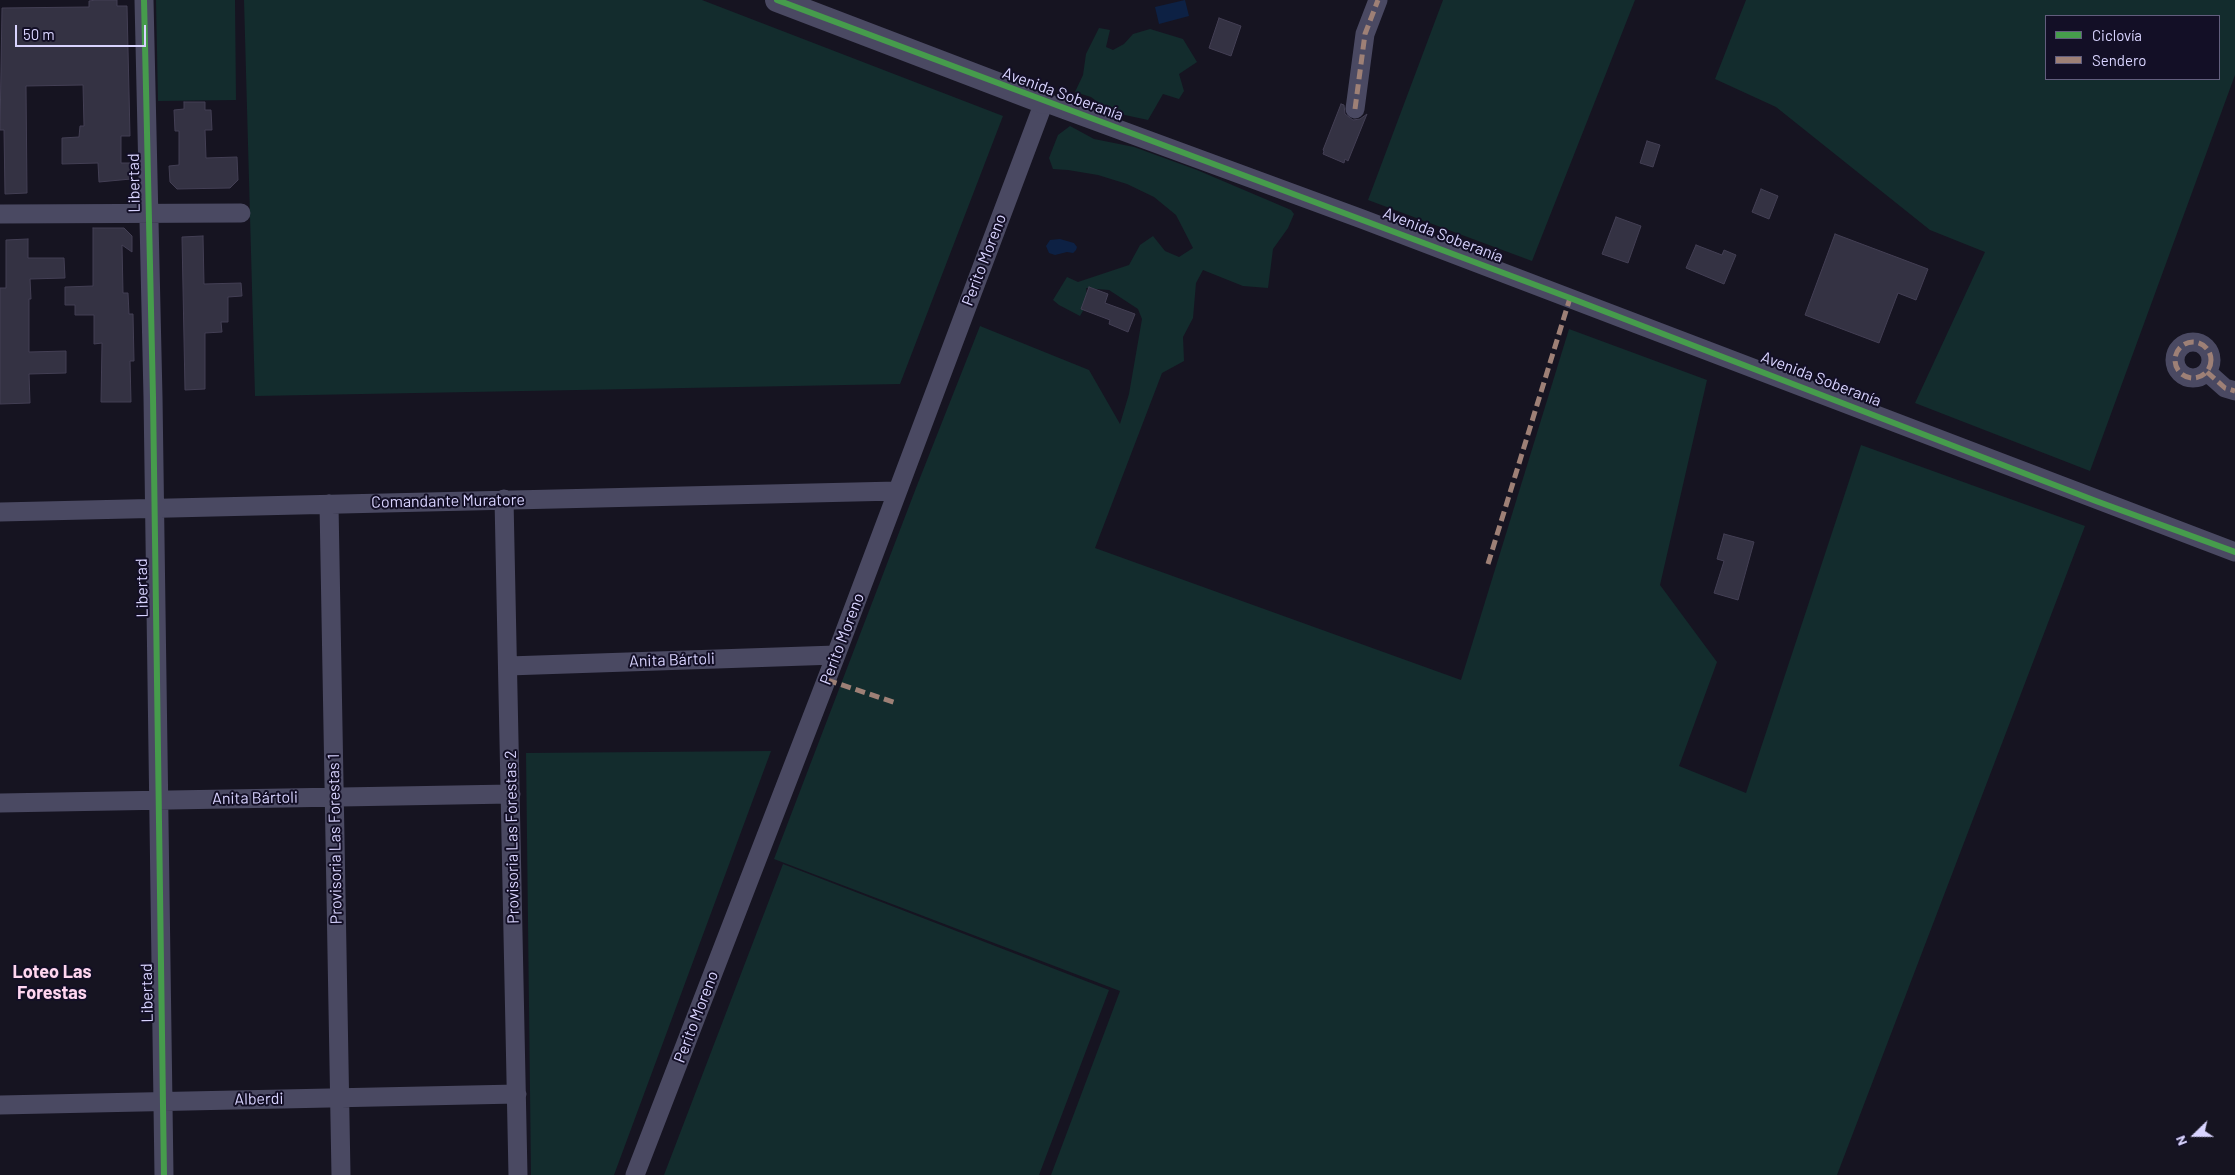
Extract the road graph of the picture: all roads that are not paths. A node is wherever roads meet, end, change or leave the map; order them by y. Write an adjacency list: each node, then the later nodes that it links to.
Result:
1 (144, 0): 6 (street, Libertad)
2 (777, 0): 4 (street, Avenida Soberanía)
3 (1378, 0): 5 (street)
4 (1044, 102): 11 (street, Perito Moreno); 16 (street, Avenida Soberanía)
5 (1355, 109)
6 (148, 213): 7 (street); 8 (street); 14 (street, Libertad)
7 (241, 213)
8 (0, 214)
9 (2207, 372): 10 (street)
10 (2235, 391)
11 (897, 491): 12 (street, Comandante Muratore); 17 (street, Perito Moreno)
12 (504, 499): 13 (street, Comandante Muratore); 18 (street, Provisoria Las Forestas 2)
13 (329, 504): 14 (street, Comandante Muratore); 20 (street, Provisoria Las Forestas 1)
14 (154, 508): 15 (street, Comandante Muratore); 21 (street, Libertad)
15 (0, 512)
16 (2235, 552)
17 (836, 656): 18 (street, Anita Bártoli); 30 (street, Perito Moreno)
18 (508, 666): 19 (street, Provisoria Las Forestas 2)
19 (511, 794): 20 (street, Anita Bártoli); 23 (street, Provisoria Las Forestas 2)
20 (334, 797): 21 (street, Anita Bártoli); 24 (street, Provisoria Las Forestas 1)
21 (158, 800): 22 (street, Anita Bártoli); 25 (street, Libertad)
22 (0, 803)
23 (517, 1094): 24 (street, Alberdi); 29 (street, Provisoria Las Forestas 2)
24 (339, 1098): 25 (street, Alberdi); 28 (street, Provisoria Las Forestas 1)
25 (163, 1101): 26 (street, Alberdi); 27 (street, Libertad)
26 (0, 1105)
27 (164, 1175)
28 (341, 1175)
29 (518, 1175)
30 (636, 1175)

